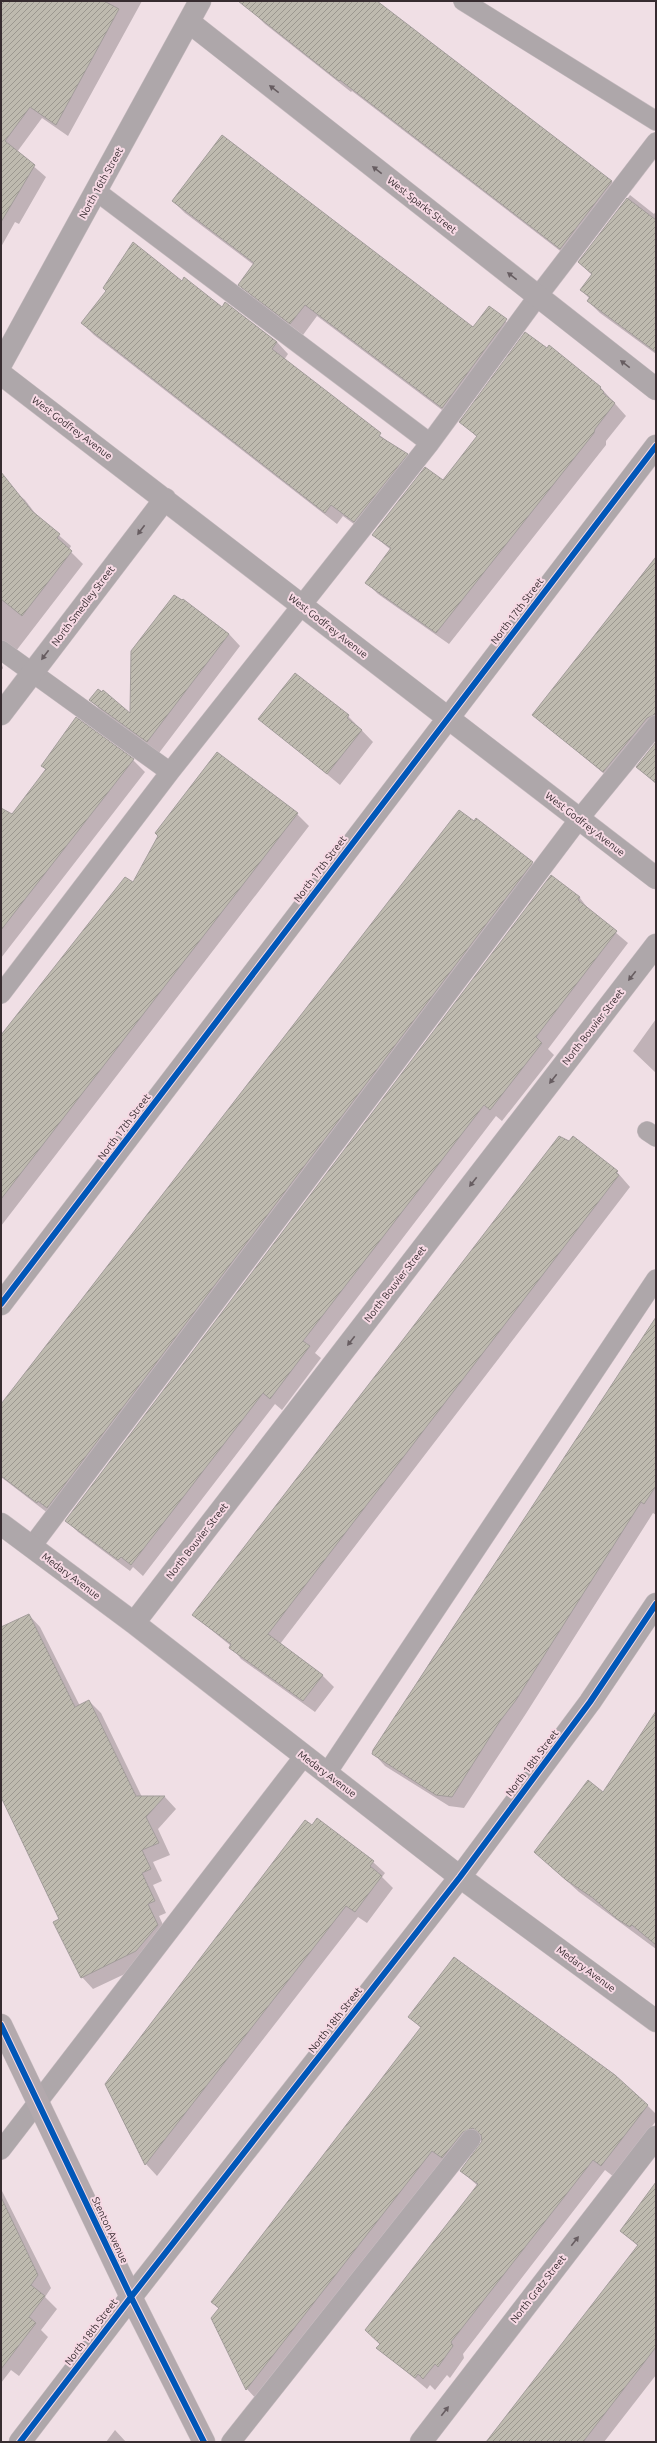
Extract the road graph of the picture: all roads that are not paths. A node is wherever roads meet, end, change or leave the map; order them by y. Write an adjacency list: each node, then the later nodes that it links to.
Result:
1 (200, 1): 3 (street, North 16th Street)
2 (463, 1): 4 (lane)
3 (189, 22): 6 (street, North 16th Street); 7 (street, West Sparks Street, one-way to 3)
4 (656, 121)
5 (656, 142): 7 (lane)
6 (96, 191): 8 (street, North 16th Street); 11 (lane)
7 (538, 296): 10 (street, West Sparks Street, one-way to 7); 11 (lane)
8 (1, 364)
9 (1, 374): 13 (street, West Godfrey Avenue)
10 (656, 389)
11 (430, 443): 14 (lane)
12 (656, 446): 18 (street, North 17th Street)
13 (165, 499): 14 (street, West Godfrey Avenue); 16 (street, North Smedley Street, one-way to 16)
14 (302, 607): 18 (street, West Godfrey Avenue); 20 (lane)
15 (1, 650): 16 (lane)
16 (32, 673): 17 (street, North Smedley Street); 20 (lane)
17 (1, 714)
18 (448, 718): 21 (street, West Godfrey Avenue); 26 (street, North 17th Street)
19 (656, 725): 21 (lane)
20 (170, 772): 24 (lane)
21 (579, 820): 22 (street, West Godfrey Avenue); 28 (lane)
22 (656, 878)
23 (656, 945): 30 (street, North Bouvier Street, one-way to 30)
24 (1, 994)
25 (656, 1279): 32 (lane)
26 (1, 1304)
27 (1, 1524): 28 (street, Medary Avenue)
28 (32, 1546): 30 (street, Medary Avenue)
29 (656, 1604): 33 (street, North 18th Street)
30 (134, 1623): 31 (street, Medary Avenue)
31 (304, 1756): 32 (street, Medary Avenue); 36 (lane)
32 (327, 1773): 33 (street, Medary Avenue)
33 (460, 1877): 34 (street, Medary Avenue); 40 (street, North 18th Street)
34 (656, 2021)
35 (1, 2025): 36 (main road, Stenton Avenue)
36 (38, 2101): 39 (lane); 40 (main road, Stenton Avenue)
37 (656, 2136): 44 (street, North Gratz Street, one-way to 37)
38 (471, 2139): 43 (lane)
39 (1, 2150)
40 (131, 2297): 41 (street, North 18th Street); 42 (main road, Stenton Avenue)
41 (20, 2442)
42 (204, 2442)
43 (231, 2442)
44 (421, 2442)

